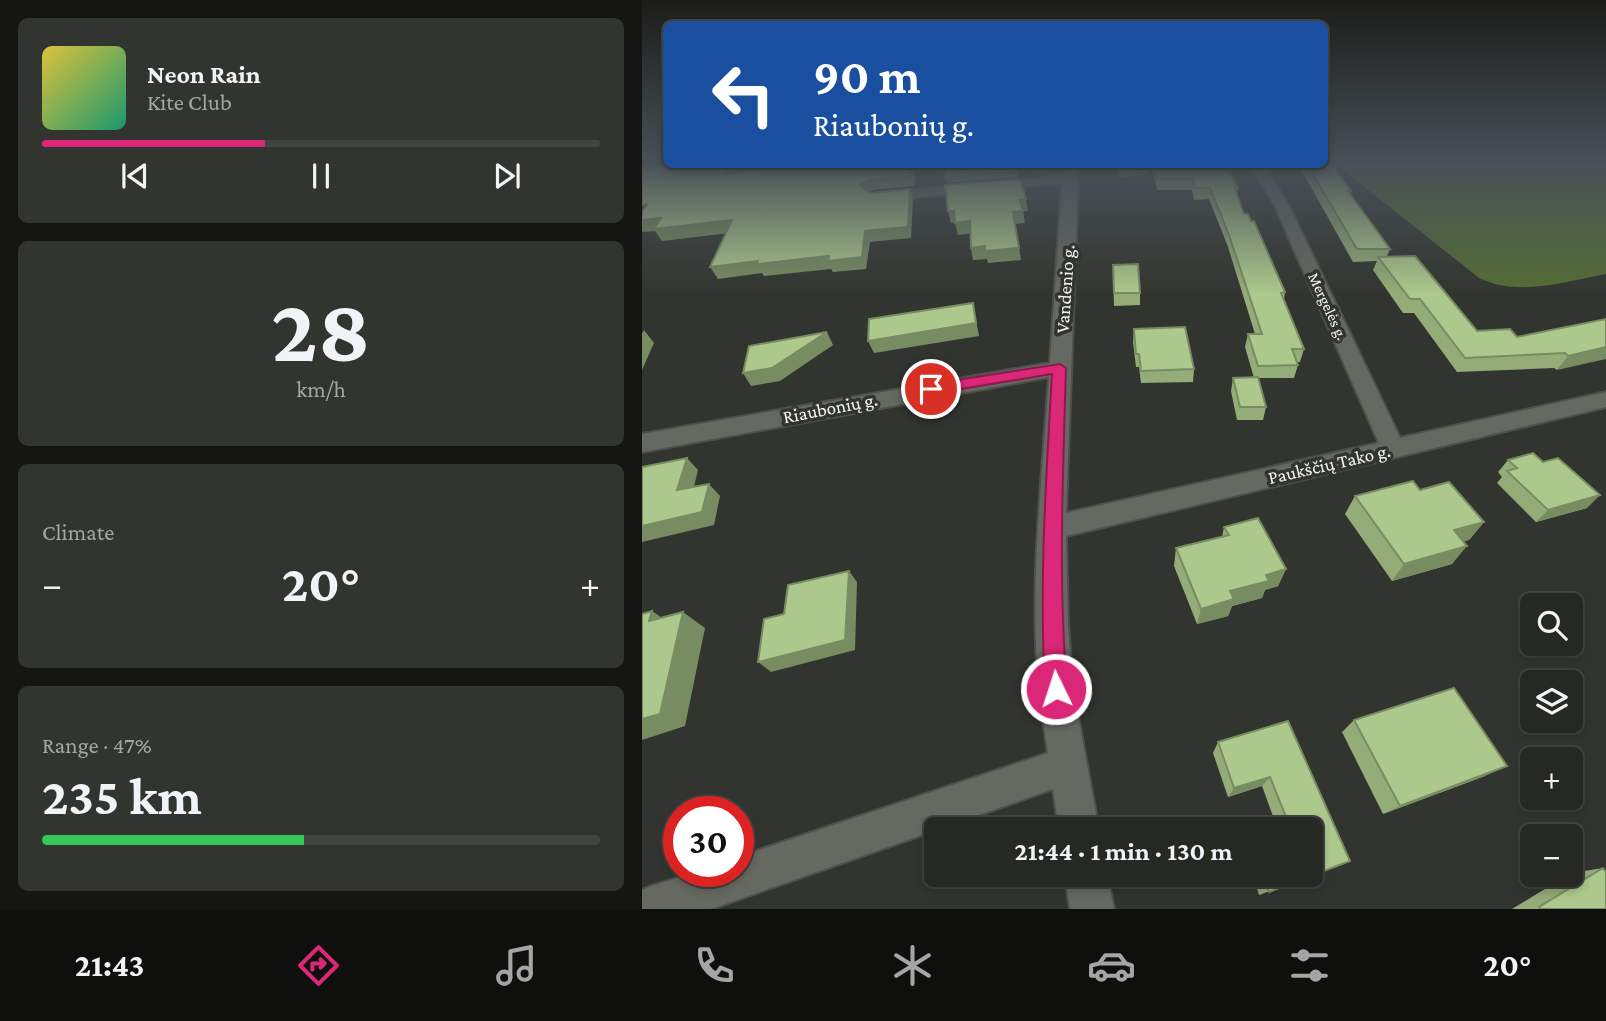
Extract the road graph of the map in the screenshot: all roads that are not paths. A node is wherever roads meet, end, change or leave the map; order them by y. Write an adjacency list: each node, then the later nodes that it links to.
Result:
1 (1069, 208): 3 (street, Vandenio g.)
2 (1283, 208): 6 (street, Mergelės g.)
3 (1060, 368): 5 (street, Riaubonių g.); 7 (street, Vandenio g.)
4 (1606, 399): 6 (street, Paukščių Tako g.)
5 (642, 443)
6 (1393, 448): 7 (street, Paukščių Tako g.)
7 (1052, 528): 8 (street, Vandenio g.)
8 (1068, 765): 9 (street, Vandenio g.); 11 (street)
9 (1077, 817)
10 (1088, 887): 12 (street)
11 (649, 909)
12 (1092, 909)

